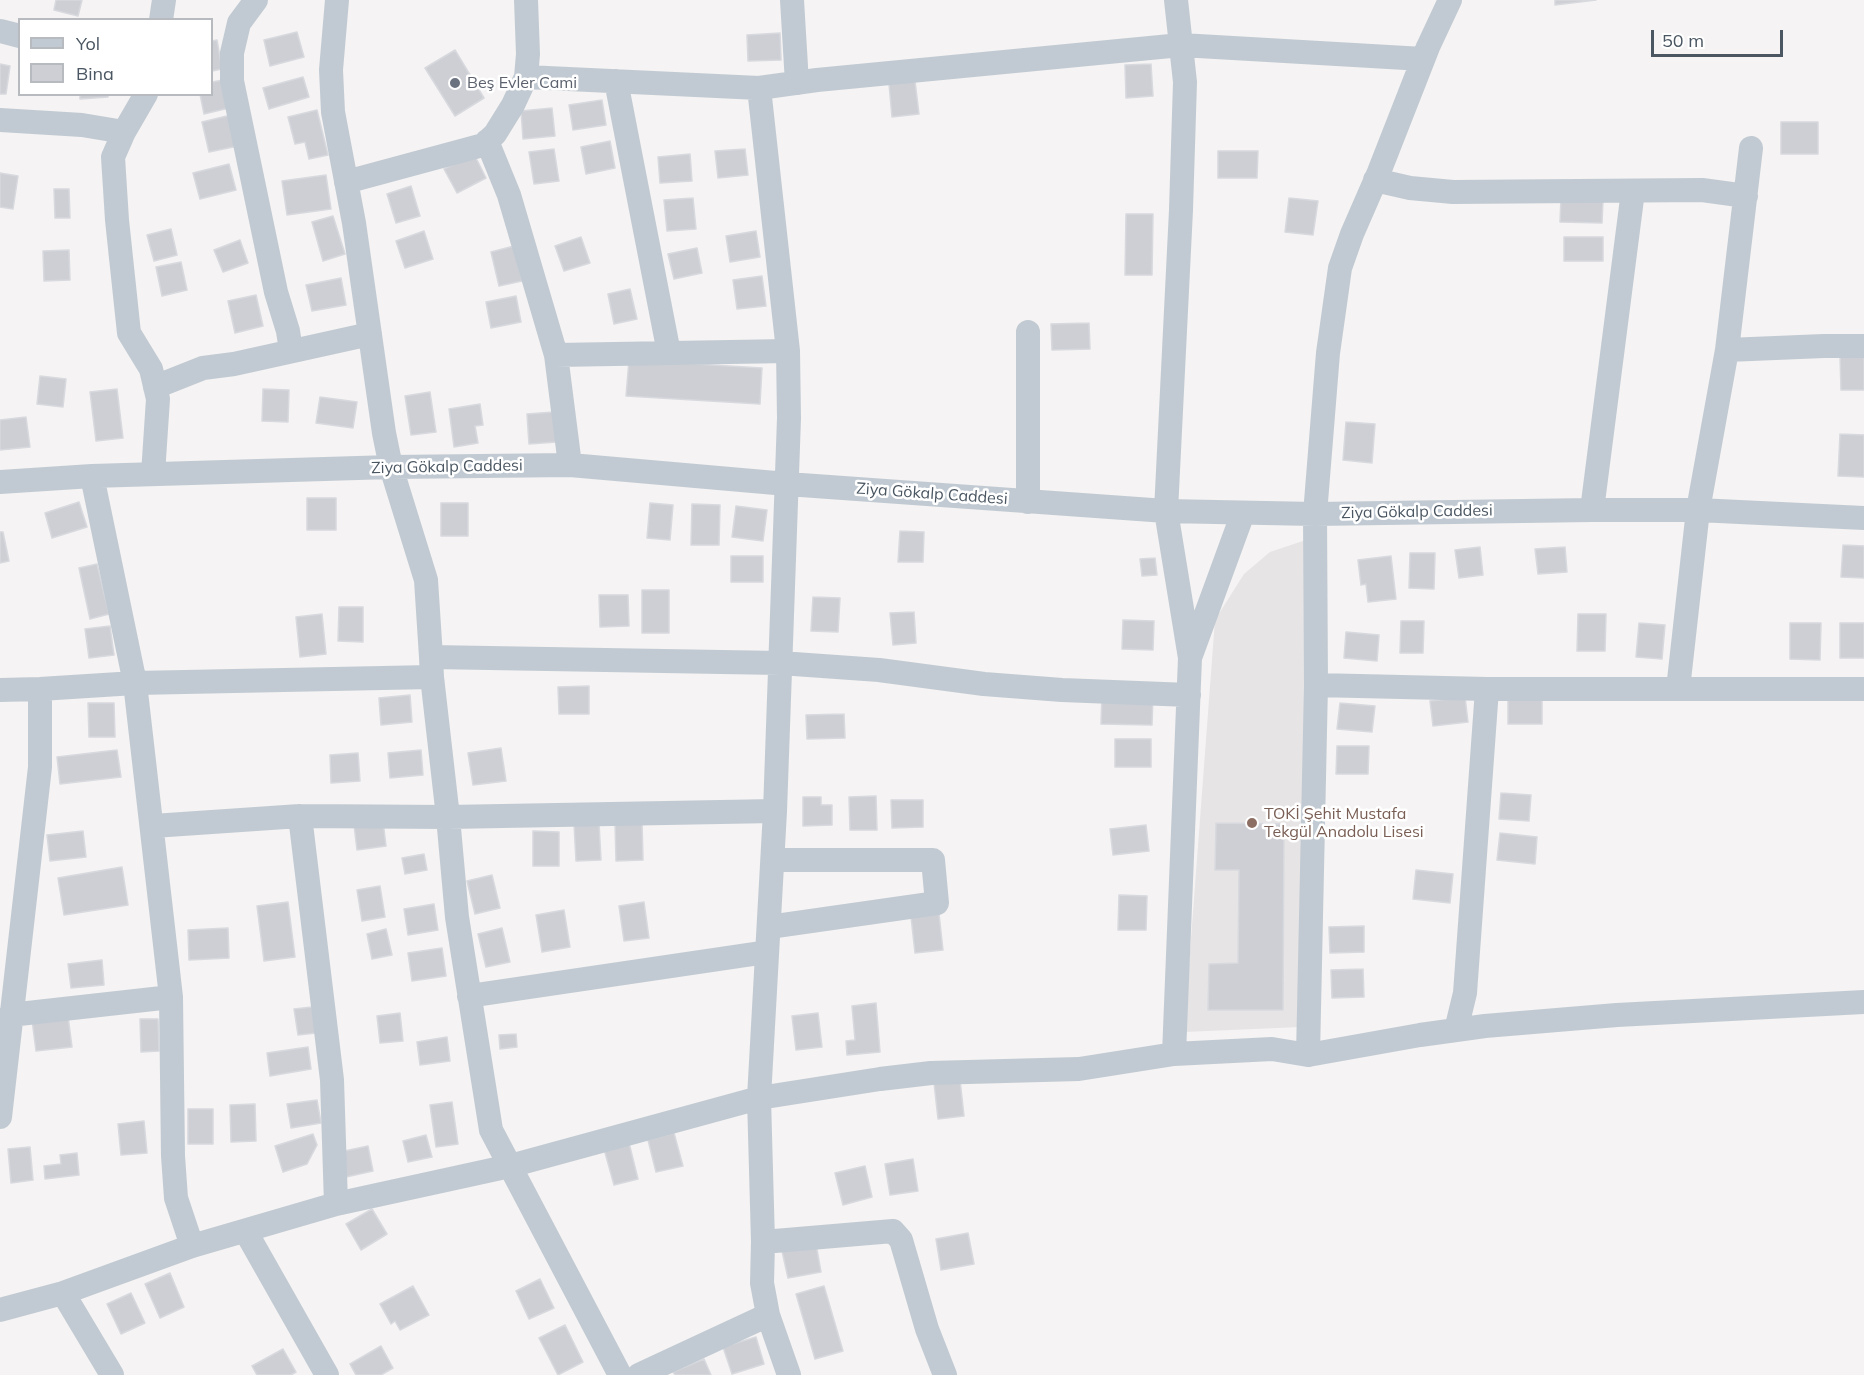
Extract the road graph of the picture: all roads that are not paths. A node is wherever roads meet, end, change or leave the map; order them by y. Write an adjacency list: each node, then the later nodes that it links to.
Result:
1 (164, 0): 8 (street)
2 (256, 0): 30 (street)
3 (338, 0): 23 (street)
4 (526, 0): 13 (street)
5 (792, 0): 15 (street)
6 (1176, 0): 11 (street)
7 (1450, 0): 12 (street)
8 (161, 18)
9 (0, 31): 10 (street)
10 (18, 36)
11 (1181, 45): 12 (street); 15 (street); 44 (street)
12 (1423, 59): 22 (street)
13 (526, 77): 14 (street); 20 (street)
14 (616, 81): 16 (street); 32 (street)
15 (797, 83): 16 (street)
16 (759, 88): 31 (street)
17 (145, 96): 19 (street)
18 (0, 120): 19 (street)
19 (124, 132): 34 (street)
20 (487, 141): 23 (street); 33 (street)
21 (1751, 148): 25 (street)
22 (1376, 180): 24 (street); 46 (street)
23 (346, 182): 27 (street)
24 (1633, 191): 25 (street); 42 (street)
25 (1746, 196): 29 (street)
26 (1028, 332): 41 (street)
27 (370, 334): 30 (street); 36 (street)
28 (1864, 346): 29 (street)
29 (1728, 350): 43 (street)
30 (291, 351): 34 (street)
31 (788, 351): 32 (street); 40 (street)
32 (669, 353): 33 (street)
33 (556, 355): 35 (street)
34 (155, 387): 37 (street)
35 (570, 465): 36 (street, Ziya Gökalp Caddesi); 40 (street, Ziya Gökalp Caddesi)
36 (391, 467): 37 (street, Ziya Gökalp Caddesi); 50 (street)
37 (153, 474): 38 (street, Ziya Gökalp Caddesi)
38 (92, 476): 39 (street, Ziya Gökalp Caddesi); 51 (street)
39 (0, 482)
40 (787, 484): 41 (street, Ziya Gökalp Caddesi); 49 (street)
41 (1028, 502): 44 (street, Ziya Gökalp Caddesi)
42 (1592, 510): 43 (street, Ziya Gökalp Caddesi); 46 (street, Ziya Gökalp Caddesi)
43 (1698, 510): 47 (street, Ziya Gökalp Caddesi); 55 (street)
44 (1166, 511): 45 (street, Ziya Gökalp Caddesi); 48 (street)
45 (1243, 513): 46 (street, Ziya Gökalp Caddesi); 48 (street)
46 (1315, 514): 52 (street)
47 (1864, 518)
48 (1190, 658): 58 (street)
49 (780, 663): 50 (street); 58 (street); 59 (street)
50 (431, 667): 51 (street); 61 (street)
51 (135, 683): 53 (street); 62 (street)
52 (1316, 685): 54 (street); 73 (street)
53 (40, 689): 57 (street); 66 (street)
54 (1486, 689): 55 (street); 71 (street)
55 (1678, 689): 56 (street)
56 (1864, 689)
57 (0, 690)
58 (1189, 694): 72 (street)
59 (776, 810): 61 (street); 63 (street)
60 (300, 816): 61 (street); 62 (street); 77 (street)
61 (448, 817): 67 (street)
62 (153, 826): 68 (street)
63 (772, 860): 64 (street); 64 (street)
64 (769, 927): 65 (street)
65 (767, 952): 67 (street); 74 (street)
66 (8, 981): 70 (street)
67 (469, 996): 76 (street)
68 (171, 997): 70 (street); 80 (street)
69 (1864, 1002): 71 (street)
70 (10, 1015): 75 (street)
71 (1456, 1030): 73 (street)
72 (1174, 1054): 73 (street); 74 (street)
73 (1308, 1055)
74 (759, 1098): 76 (street); 79 (street)
75 (0, 1117)
76 (510, 1166): 77 (street); 86 (street)
77 (336, 1204): 78 (street)
78 (246, 1232): 80 (street); 85 (street)
79 (763, 1242): 83 (street); 89 (street)
80 (192, 1246): 81 (street)
81 (63, 1293): 82 (street); 84 (street)
82 (0, 1307)
83 (768, 1315): 87 (street); 88 (street)
84 (112, 1375)
85 (327, 1375)
86 (620, 1375)
87 (639, 1375)
88 (789, 1375)
89 (945, 1375)

